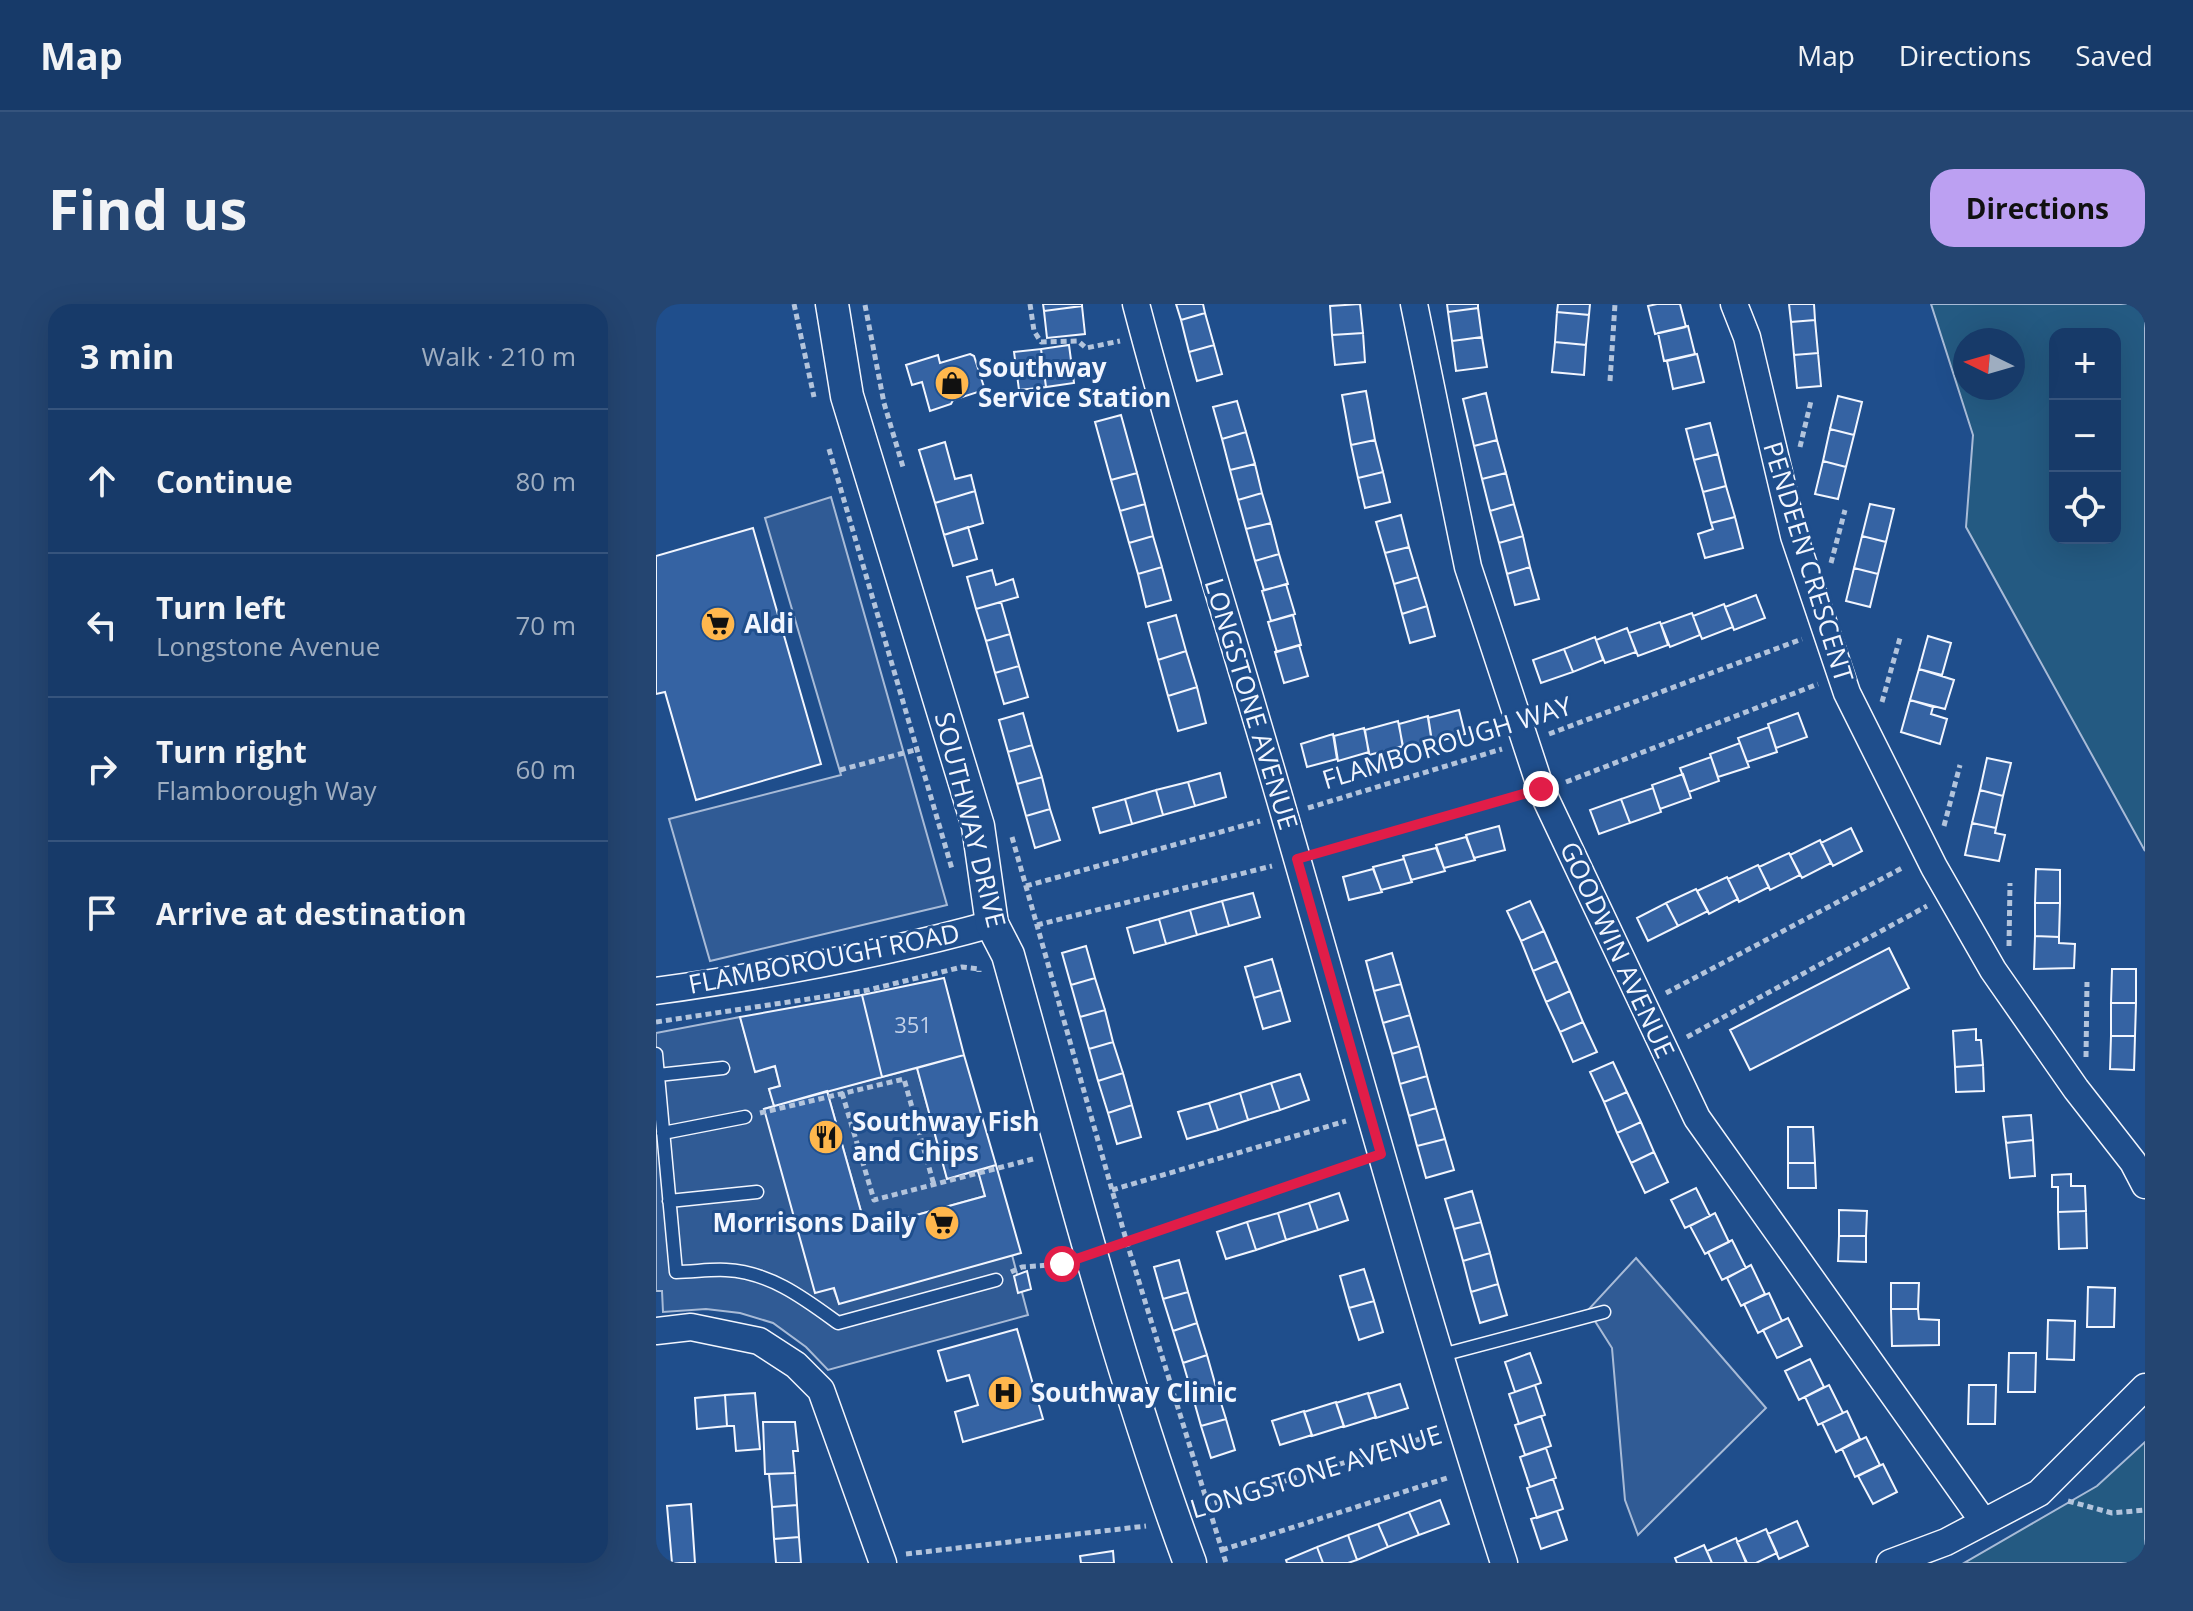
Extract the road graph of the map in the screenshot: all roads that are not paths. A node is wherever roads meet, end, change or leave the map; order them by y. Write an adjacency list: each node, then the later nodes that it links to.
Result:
1 (832, 304): 5 (street, SOUTHWAY DRIVE)
2 (1136, 304): 18 (street, LONGSTONE AVENUE)
3 (1414, 304): 20 (street, GOODWIN AVENUE)
4 (1734, 304): 12 (street, PENDEEN CRESCENT)
5 (992, 924): 6 (street, FLAMBOROUGH ROAD); 22 (street, SOUTHWAY DRIVE)
6 (656, 991)
7 (656, 1054): 9 (lane)
8 (723, 1068): 9 (lane)
9 (658, 1075): 11 (lane)
10 (745, 1117): 11 (lane)
11 (663, 1133): 14 (lane)
12 (2145, 1185)
13 (757, 1192): 14 (lane)
14 (669, 1201): 15 (lane)
15 (996, 1280)
16 (1604, 1312): 18 (lane)
17 (656, 1331): 21 (street)
18 (1438, 1356): 23 (street, LONGSTONE AVENUE)
19 (2145, 1387): 20 (street)
20 (1983, 1521): 24 (street)
21 (882, 1560)
22 (1190, 1563)
23 (1504, 1563)
24 (1890, 1563)

